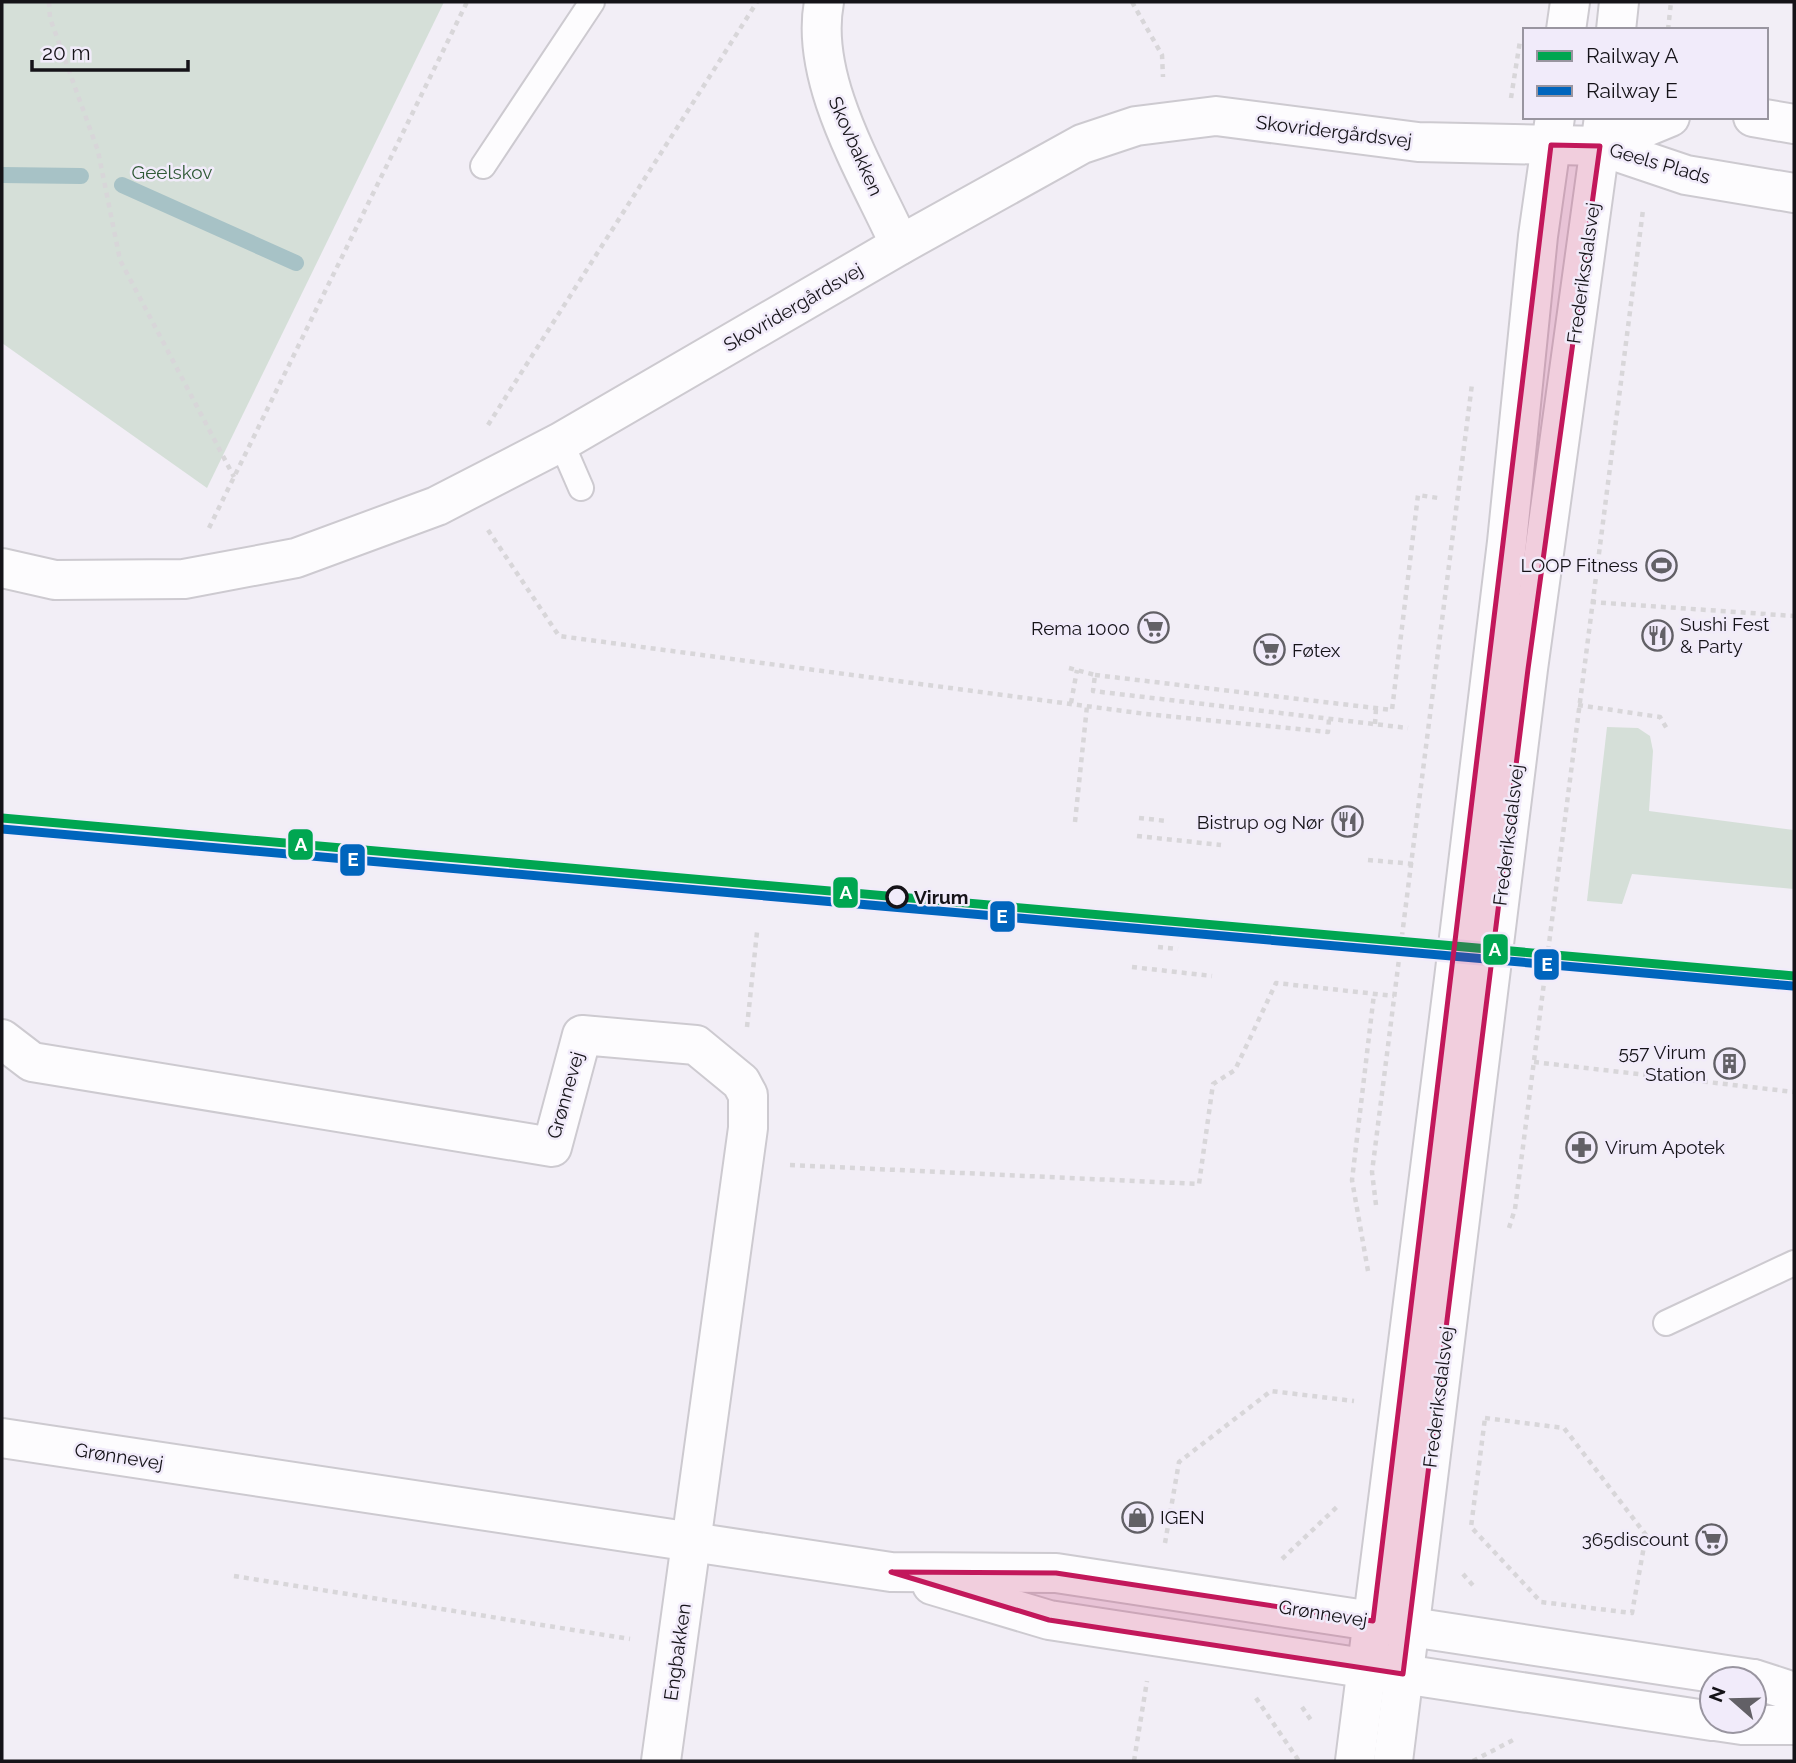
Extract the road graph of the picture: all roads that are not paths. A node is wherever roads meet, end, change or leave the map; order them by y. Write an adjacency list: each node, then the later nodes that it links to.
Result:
1 (592, 2): 12 (lane)
2 (824, 2): 14 (street, Skovbakken)
3 (1570, 2): 5 (street)
4 (1619, 2): 6 (street)
5 (1566, 28)
6 (1616, 28)
7 (1661, 119): 11 (street, Geels Plads)
8 (1765, 119): 9 (street)
9 (1794, 124)
10 (1553, 131): 11 (street, Skovridergårdsvej); 14 (street, Skovridergårdsvej); 24 (street, Frederiksdalsvej)
11 (1602, 132): 13 (street, Geels Plads); 24 (street, Frederiksdalsvej)
12 (483, 166)
13 (1794, 193)
14 (900, 245): 15 (street, Skovridergårdsvej)
15 (561, 442): 16 (lane); 17 (street, Skovridergårdsvej)
16 (581, 488)
17 (2, 568)
18 (2, 1039): 22 (street, Grønnevej)
19 (1794, 1263): 20 (lane)
20 (1667, 1323)
21 (2, 1438): 22 (street, Grønnevej)
22 (692, 1542): 23 (street, Grønnevej); 32 (street, Engbakken)
23 (891, 1572): 24 (street, Grønnevej); 25 (street, Grønnevej)
24 (1391, 1624): 25 (street, Frederiksdalsvej); 26 (street, Grønnevej)
25 (1385, 1671): 29 (street, Grønnevej); 33 (street, Frederiksdalsvej); 34 (street, Frederiksdalsvej)
26 (1698, 1671)
27 (1768, 1684): 28 (street, Grønnevej)
28 (1794, 1692)
29 (1698, 1719)
30 (1768, 1725): 31 (street, Grønnevej)
31 (1794, 1725)
32 (661, 1761)
33 (1355, 1761)
34 (1393, 1761)

